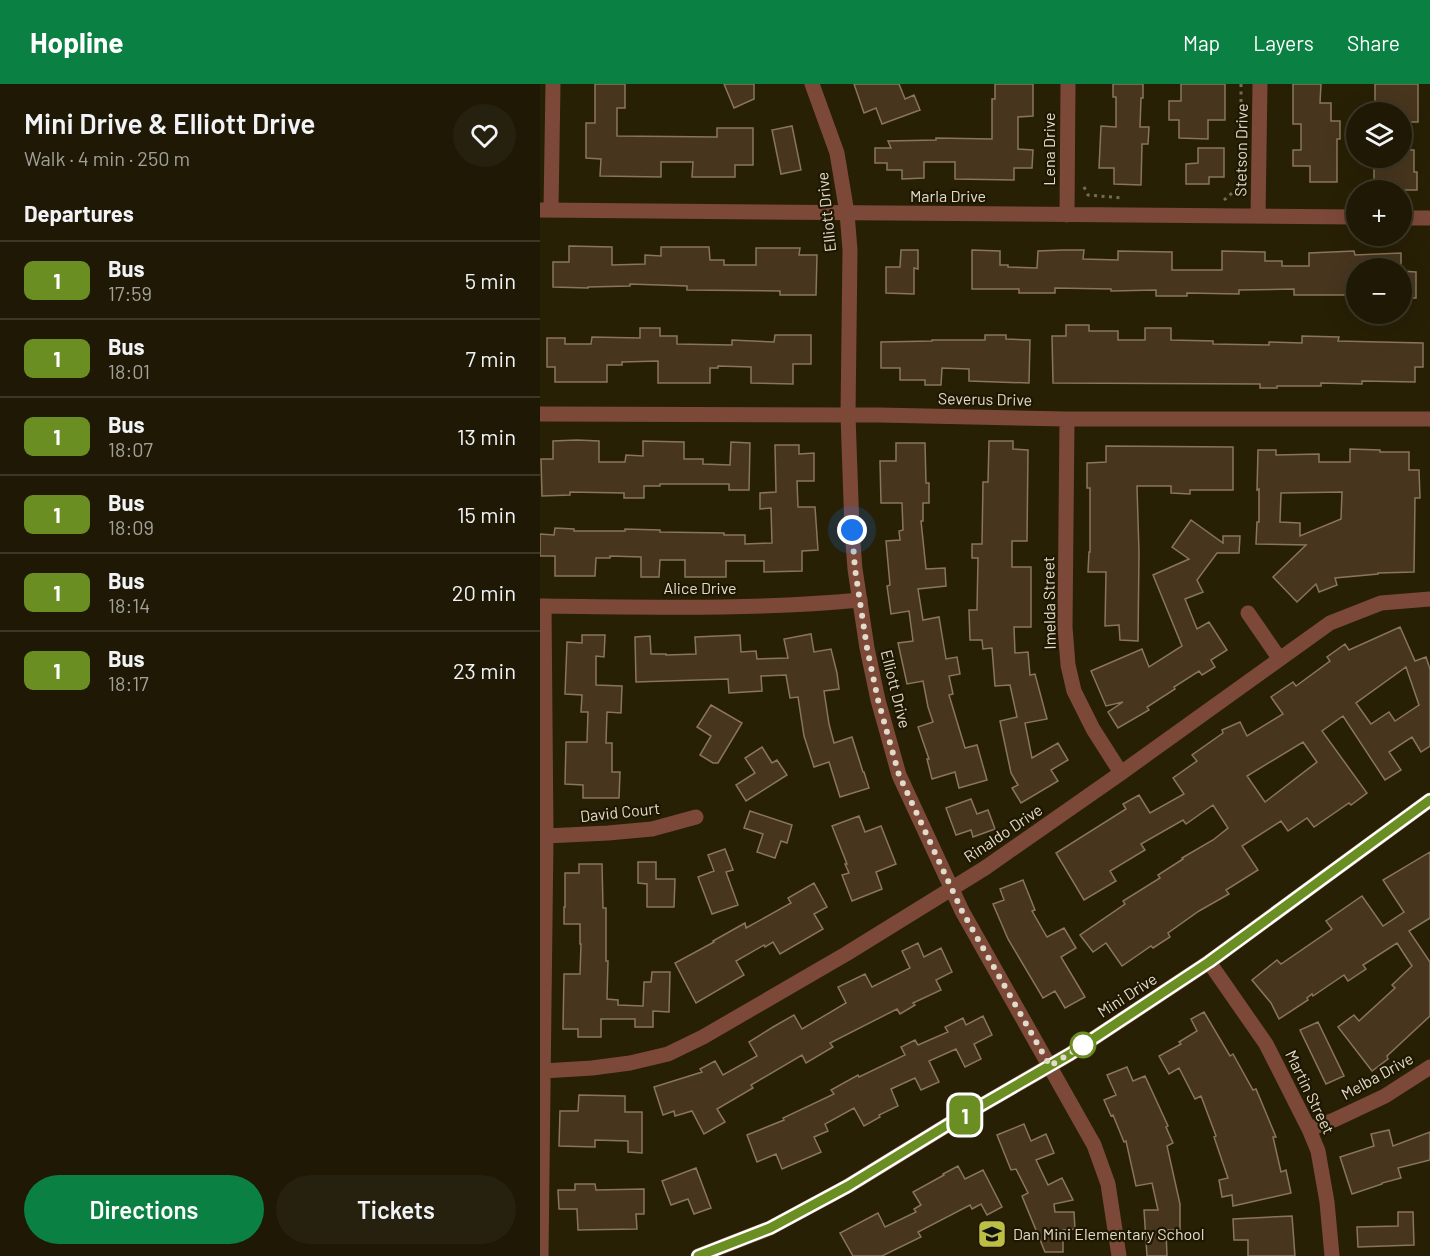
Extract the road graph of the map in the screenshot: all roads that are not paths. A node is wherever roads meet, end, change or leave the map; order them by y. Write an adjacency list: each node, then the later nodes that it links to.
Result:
1 (554, 84): 5 (street)
2 (812, 84): 6 (street, Elliott Drive)
3 (1068, 84): 7 (street, Lena Drive)
4 (1260, 84): 8 (street, Stetson Drive)
5 (546, 210): 6 (street, Marla Drive)
6 (847, 213): 7 (street, Marla Drive); 13 (street, Elliott Drive)
7 (1067, 214): 8 (street, Marla Drive)
8 (1258, 216): 9 (street, Marla Drive)
9 (1346, 218)
10 (1412, 218): 11 (street)
11 (1430, 218)
12 (540, 414): 13 (street, Severus Drive)
13 (849, 415): 15 (street, Severus Drive); 17 (street, Elliott Drive)
14 (1430, 418): 15 (street, Severus Drive)
15 (1066, 419): 21 (street, Imelda Street)
16 (1430, 599): 20 (street, Rinaldo Drive)
17 (860, 600): 18 (street, Alice Drive); 25 (street, Elliott Drive)
18 (542, 606): 24 (street)
19 (1248, 613): 20 (street)
20 (1279, 658): 21 (street, Rinaldo Drive)
21 (1121, 774): 25 (street, Rinaldo Drive)
22 (1430, 800): 26 (street, Mini Drive)
23 (696, 817): 24 (street, David Court)
24 (546, 836): 29 (street)
25 (951, 889): 27 (street, Elliott Drive); 29 (street, Rinaldo Drive)
26 (1209, 962): 27 (street, Mini Drive); 30 (street, Martin Street)
27 (1050, 1066): 32 (street, Mini Drive); 33 (street, Elliott Drive)
28 (1430, 1067): 30 (street, Melba Drive)
29 (543, 1071): 31 (street)
30 (1309, 1129): 34 (street, Martin Street)
31 (541, 1256)
32 (698, 1256)
33 (1119, 1256)
34 (1332, 1256)

